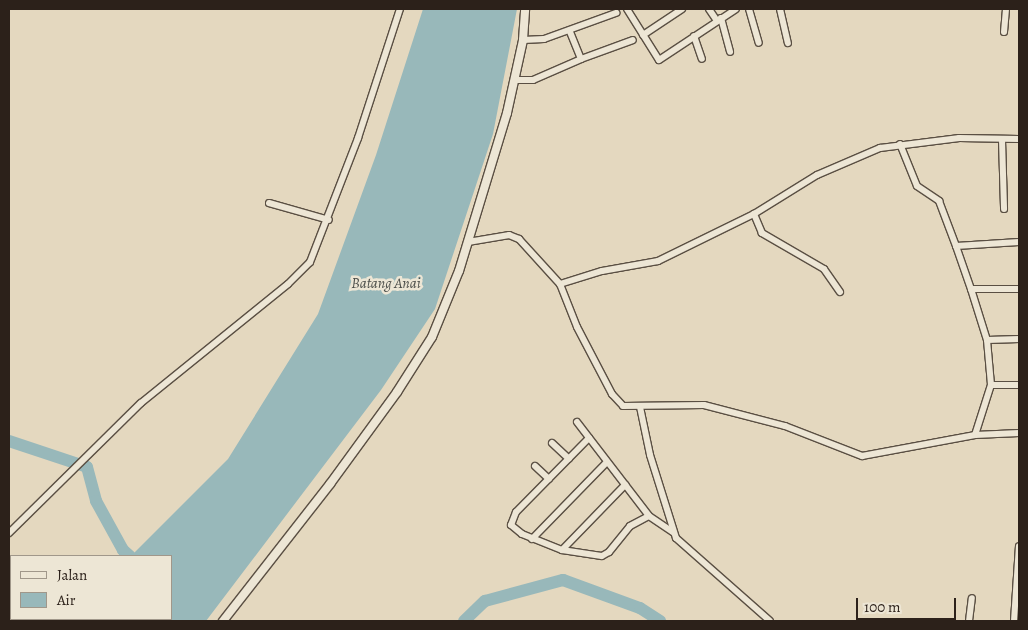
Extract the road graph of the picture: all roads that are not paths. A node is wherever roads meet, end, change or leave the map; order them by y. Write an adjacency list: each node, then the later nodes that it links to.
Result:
1 (400, 9): 30 (street)
2 (525, 9): 16 (street)
3 (627, 9): 14 (street)
4 (682, 9): 14 (street)
5 (709, 9): 11 (street)
6 (736, 9): 11 (street)
7 (748, 9): 18 (street)
8 (780, 9): 19 (street)
9 (1006, 9): 13 (street)
10 (616, 13): 12 (street)
11 (719, 20): 15 (street); 20 (street)
12 (569, 30): 16 (street); 21 (street)
13 (1004, 32)
14 (643, 35): 15 (street)
15 (694, 36): 22 (street)
16 (523, 40): 23 (street)
17 (633, 40): 21 (street)
18 (759, 43)
19 (788, 43)
20 (730, 52)
21 (581, 59): 23 (street)
22 (702, 60)
23 (515, 80): 31 (street)
24 (1019, 139): 25 (street)
25 (1002, 140): 26 (street); 28 (street)
26 (900, 144): 29 (street); 33 (street)
27 (269, 203): 30 (street)
28 (1004, 209)
29 (754, 214): 34 (street); 37 (street)
30 (329, 220): 54 (street)
31 (468, 242): 34 (street); 60 (street)
32 (1019, 242): 33 (street)
33 (956, 246): 35 (street)
34 (560, 284): 42 (street)
35 (970, 289): 36 (street); 39 (street)
36 (1019, 289)
37 (840, 292)
38 (1019, 339): 39 (street)
39 (987, 340): 41 (street)
40 (1019, 384): 41 (street)
41 (990, 385): 45 (street)
42 (640, 407): 45 (street); 55 (street)
43 (577, 422): 46 (street)
44 (1019, 433): 45 (street)
45 (976, 435)
46 (589, 438): 48 (street); 49 (street)
47 (552, 443): 48 (street)
48 (569, 459): 51 (street)
49 (607, 462): 52 (street); 56 (street)
50 (535, 466): 51 (street)
51 (549, 479): 56 (street)
52 (626, 486): 53 (street); 58 (street)
53 (649, 516): 55 (street); 58 (street)
54 (9, 533)
55 (674, 533): 61 (street)
56 (532, 538): 58 (street)
57 (1019, 546): 63 (street)
58 (562, 550)
59 (972, 598): 62 (street)
60 (223, 621)
61 (770, 621)
62 (969, 621)
63 (1014, 621)

